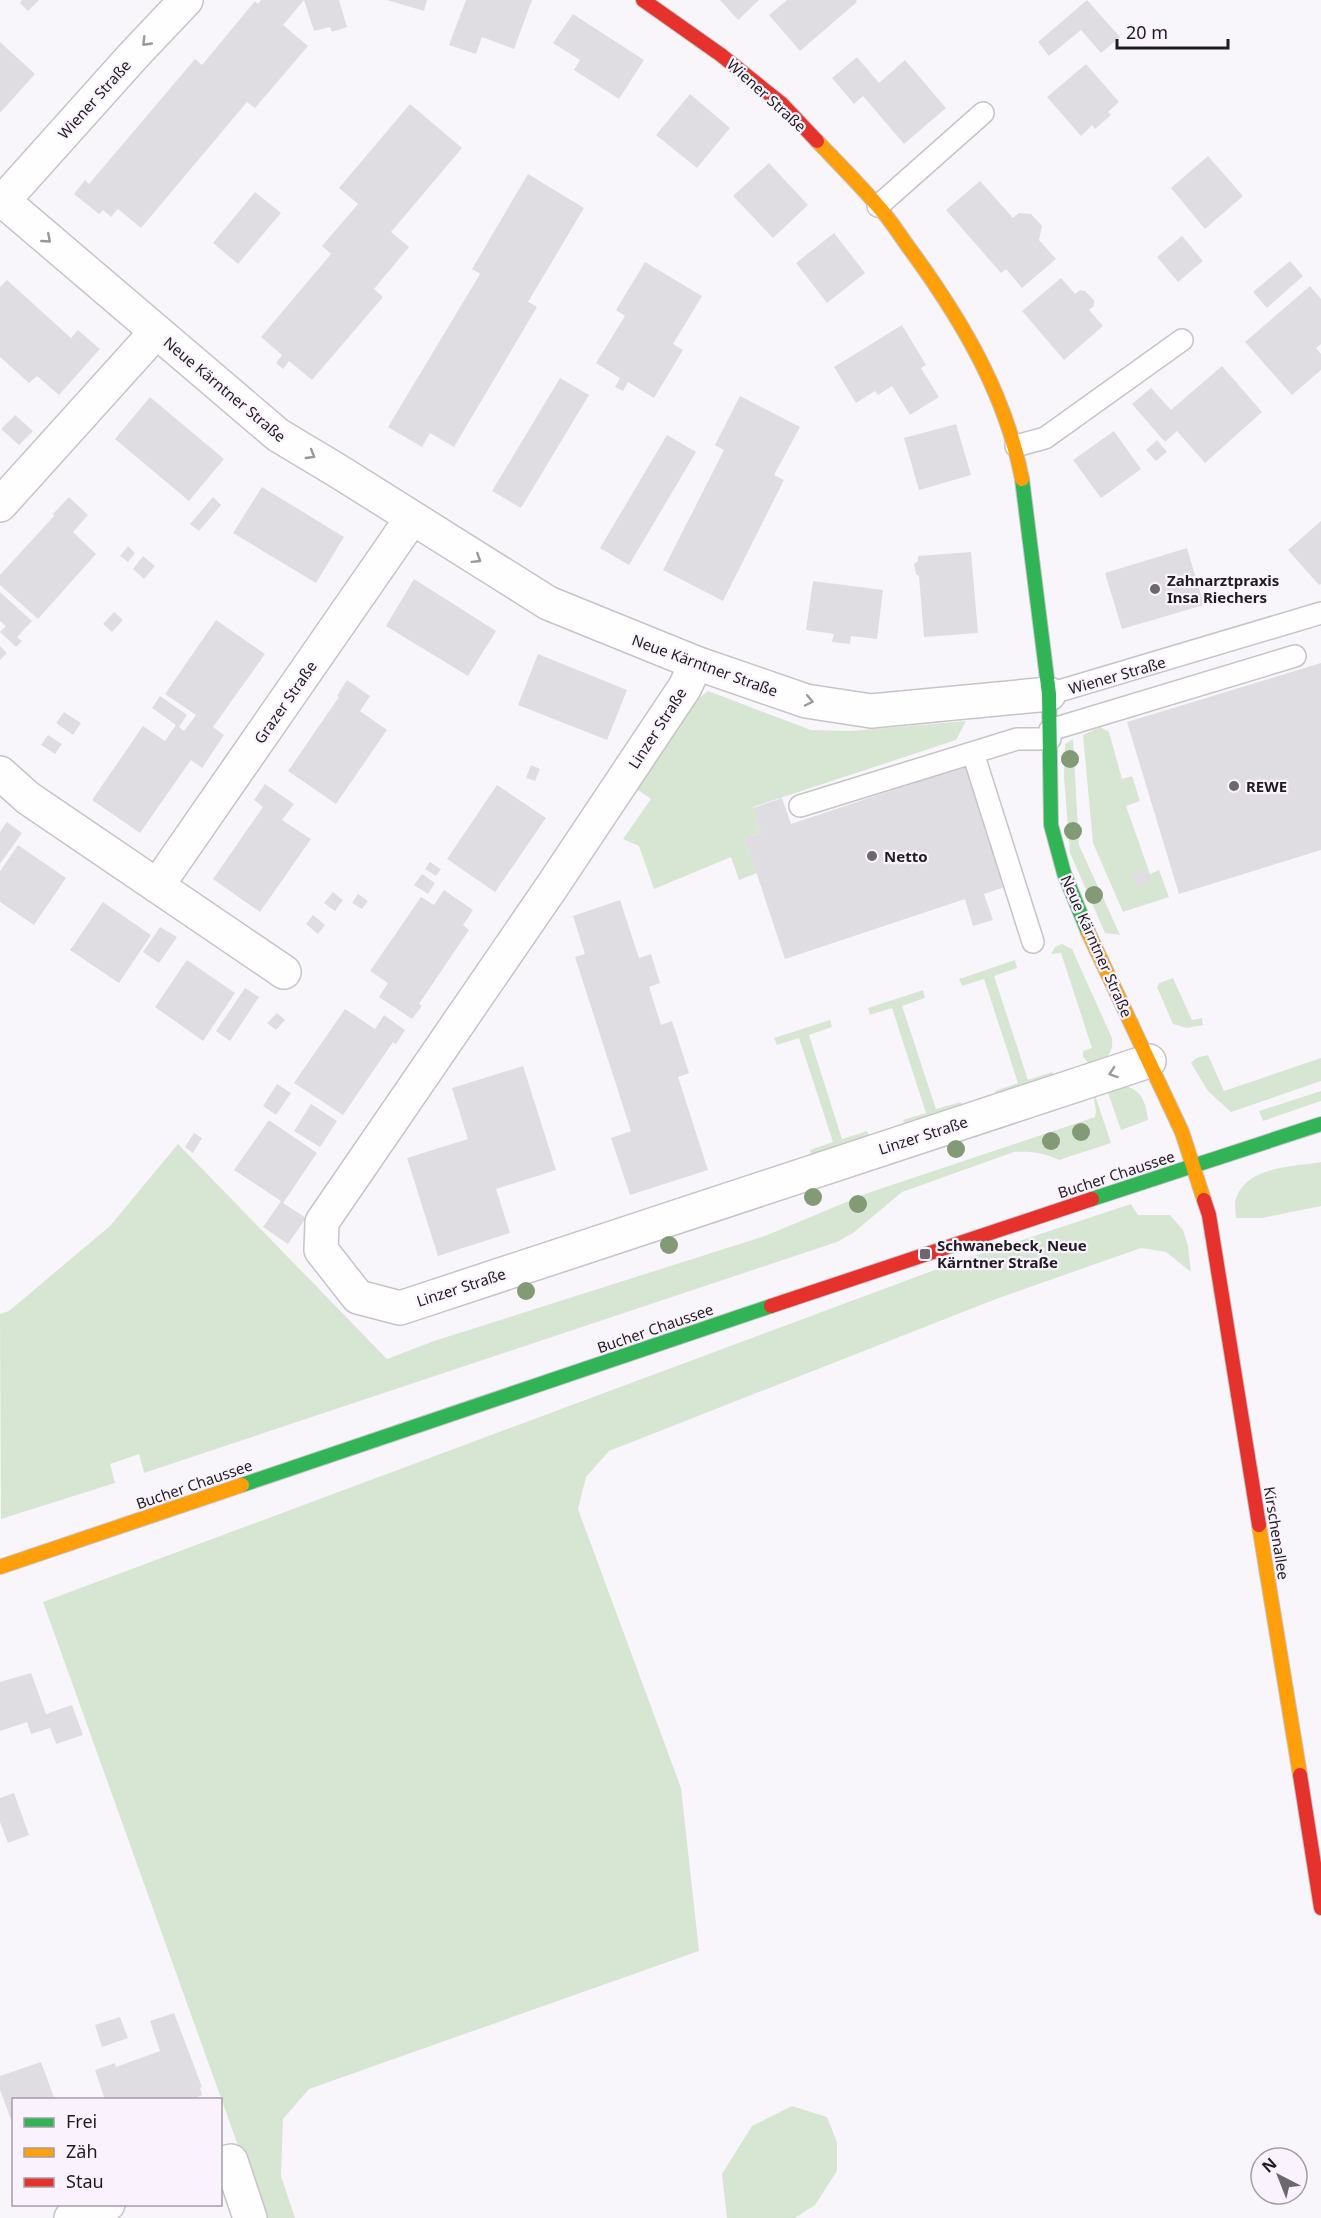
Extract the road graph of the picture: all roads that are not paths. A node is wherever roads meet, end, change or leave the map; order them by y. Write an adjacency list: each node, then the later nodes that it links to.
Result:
1 (186, 0): 4 (street, Wiener Straße, one-way to 4)
2 (642, 0): 5 (street, Wiener Straße)
3 (983, 113): 5 (lane)
4 (1, 200): 6 (street, Neue Kärntner Straße, one-way to 6)
5 (878, 206): 8 (street, Wiener Straße)
6 (156, 332): 9 (street); 10 (street, Neue Kärntner Straße, one-way to 10)
7 (1182, 340): 8 (lane)
8 (1016, 447): 14 (street, Wiener Straße)
9 (0, 505)
10 (412, 518): 13 (street, Neue Kärntner Straße, one-way to 13); 19 (street, Grazer Straße)
11 (1321, 613): 14 (lane, Wiener Straße)
12 (1295, 656): 15 (lane)
13 (696, 663): 14 (street, Neue Kärntner Straße, one-way to 14); 22 (street, Linzer Straße, one-way to 13)
14 (1049, 694): 15 (street, Neue Kärntner Straße)
15 (1050, 734): 16 (lane); 22 (street, Neue Kärntner Straße)
16 (973, 753): 18 (lane); 20 (lane)
17 (0, 773): 19 (street)
18 (800, 806)
19 (158, 886): 21 (street)
20 (1033, 942)
21 (284, 972)
22 (1149, 1061): 24 (street, Neue Kärntner Straße)
23 (1321, 1124): 24 (street, Bucher Chaussee)
24 (1193, 1166): 25 (street, Bucher Chaussee); 26 (street, Kirschenallee)
25 (0, 1567)
26 (1321, 1908)
27 (226, 2163): 30 (street)
28 (105, 2206): 29 (street)
29 (71, 2218)
30 (250, 2218)

